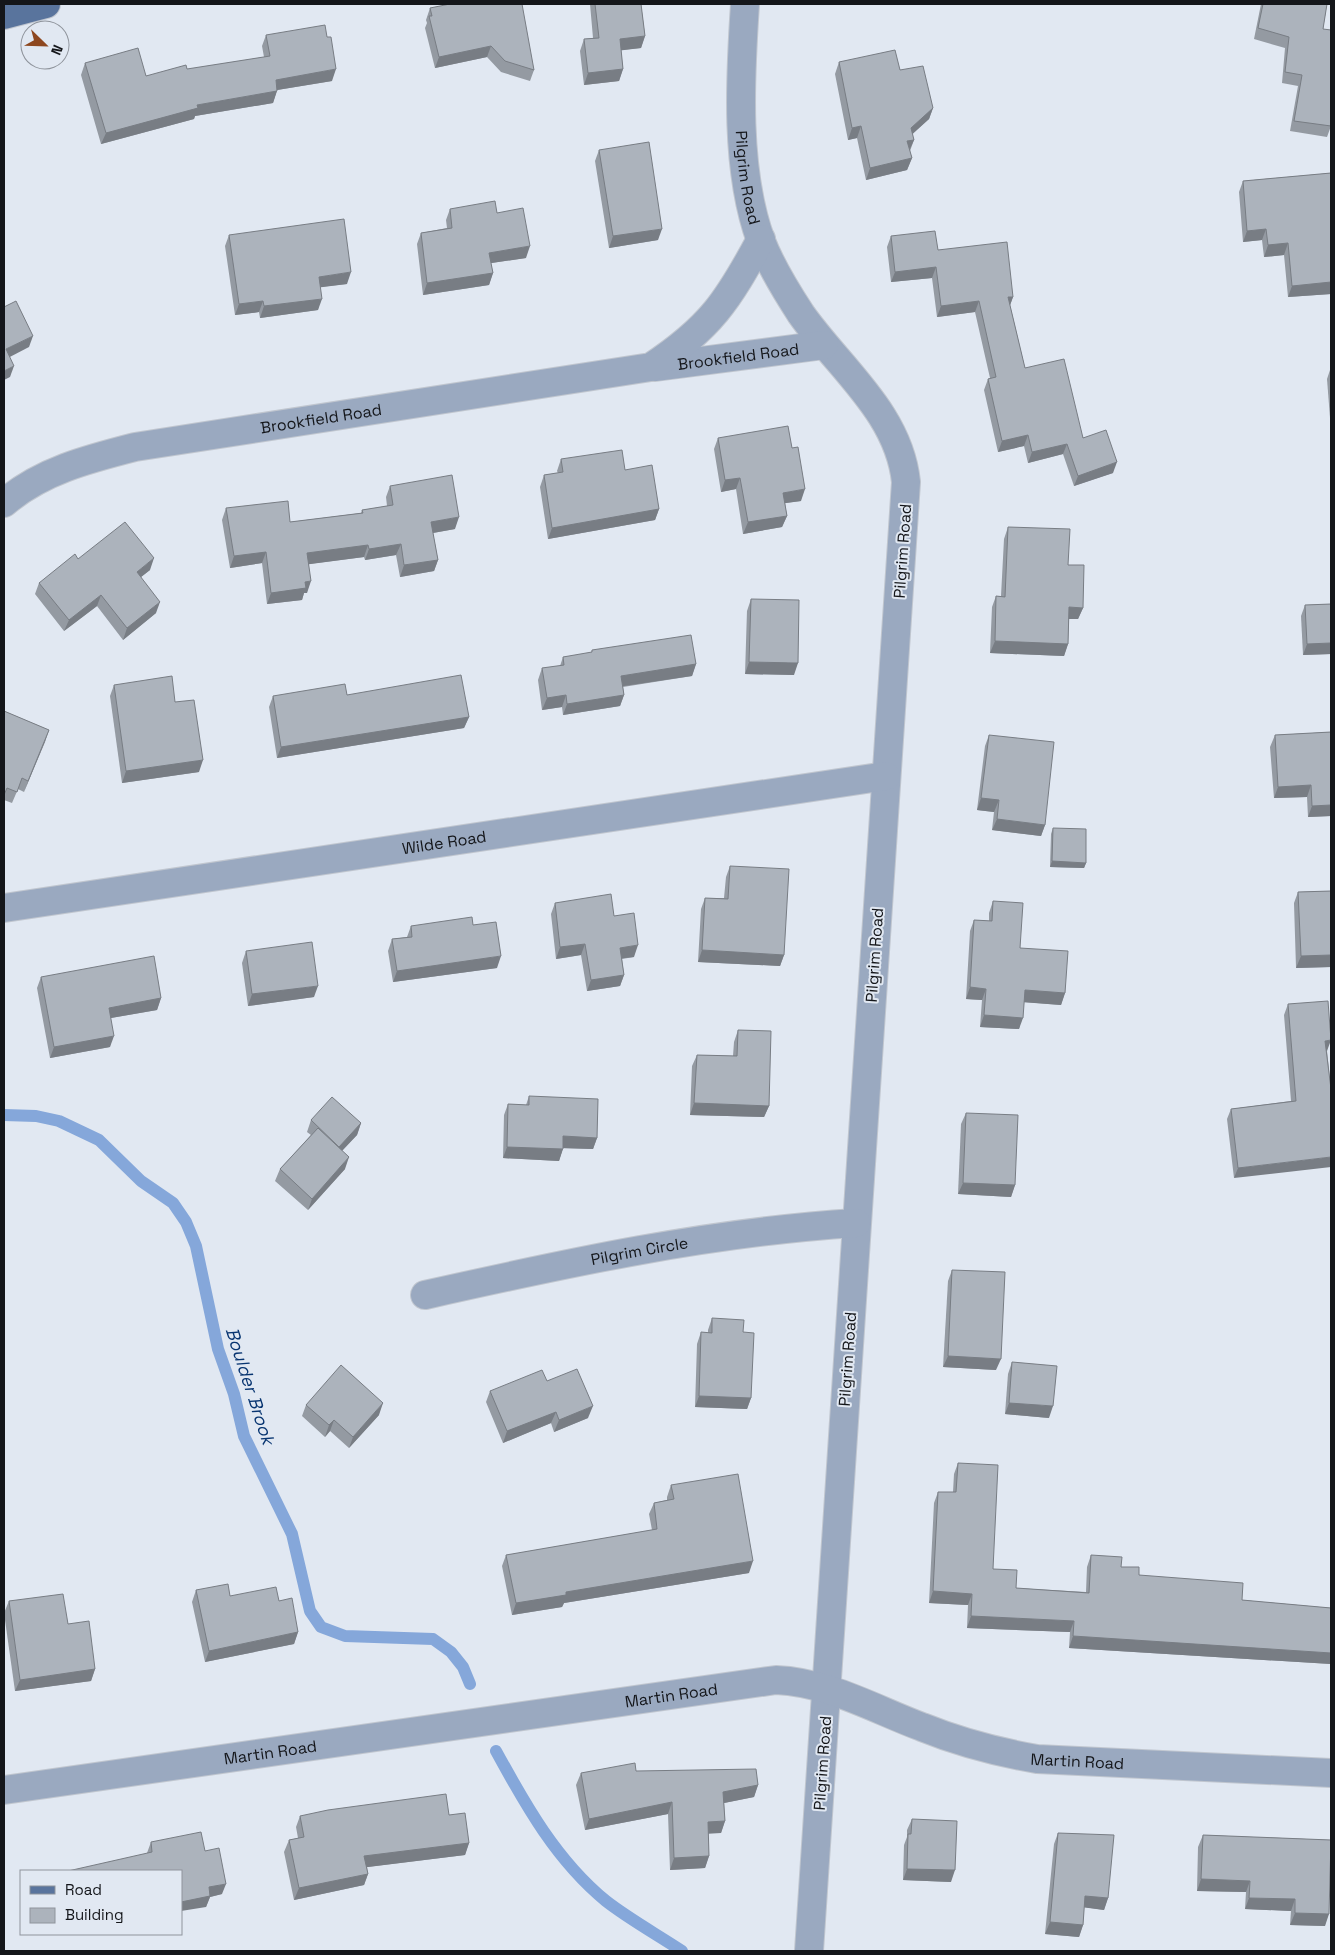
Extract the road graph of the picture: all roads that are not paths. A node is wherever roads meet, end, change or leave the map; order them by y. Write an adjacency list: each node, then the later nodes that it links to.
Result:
1 (46, 4): 3 (main road)
2 (745, 4): 4 (street, Pilgrim Road)
3 (4, 15)
4 (761, 239): 5 (street, Pilgrim Road); 6 (street, Brookfield Road)
5 (824, 345): 6 (street, Brookfield Road); 8 (street, Pilgrim Road)
6 (651, 367): 7 (street, Brookfield Road)
7 (4, 504)
8 (886, 776): 9 (street, Wilde Road); 10 (street, Pilgrim Road)
9 (4, 908)
10 (856, 1224): 11 (street, Pilgrim Circle); 12 (street, Pilgrim Road)
11 (425, 1295)
12 (827, 1689): 13 (street, Martin Road); 14 (street, Martin Road); 15 (street, Pilgrim Road)
13 (1331, 1773)
14 (4, 1790)
15 (809, 1951)

